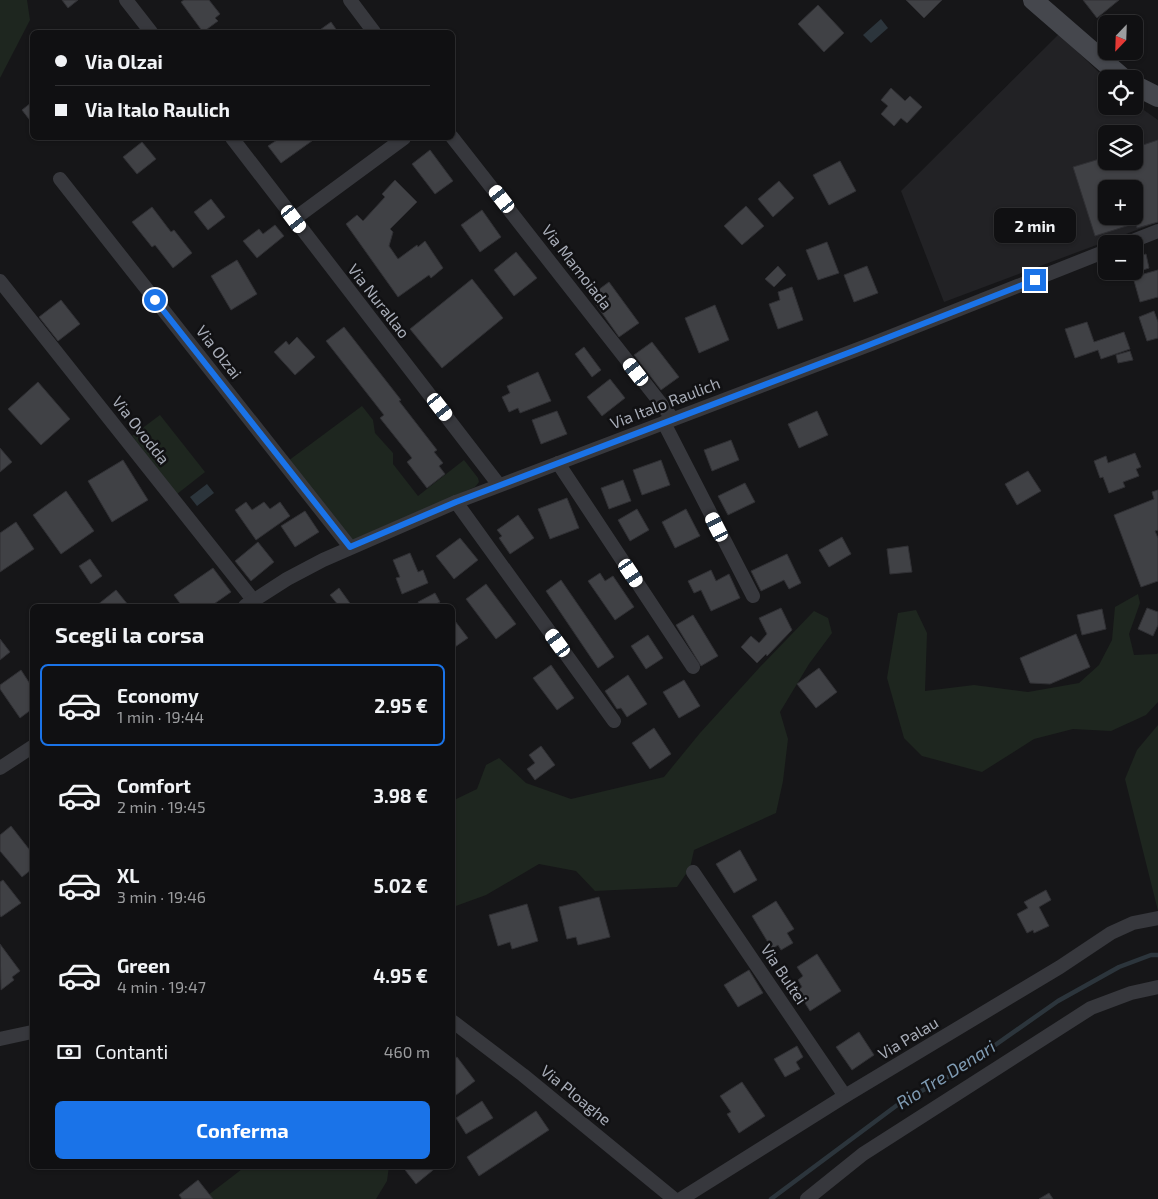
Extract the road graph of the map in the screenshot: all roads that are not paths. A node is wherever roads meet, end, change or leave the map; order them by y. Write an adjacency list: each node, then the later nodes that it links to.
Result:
1 (126, 0): 4 (street)
2 (350, 0): 5 (street)
3 (1033, 0): 6 (street)
4 (149, 30)
5 (372, 30)
6 (1114, 70)
7 (1143, 90): 8 (street)
8 (1158, 97)
9 (234, 140): 13 (street, Via Nurallao)
10 (401, 140): 13 (street)
11 (454, 140): 18 (street, Via Mamoiada)
12 (60, 179): 22 (street, Via Olzai)
13 (294, 219): 20 (street, Via Nurallao)
14 (1158, 231): 15 (street)
15 (1143, 237)
16 (1098, 254): 18 (street, Via Italo Raulich)
17 (0, 281): 24 (street, Via Ovodda)
18 (668, 421): 19 (street, Via Italo Raulich); 23 (street, Via Mamoiada)
19 (558, 463): 20 (street, Via Italo Raulich); 25 (street)
20 (499, 485): 21 (street, Via Italo Raulich)
21 (456, 502): 22 (street, Via Italo Raulich); 26 (street)
22 (350, 547): 24 (street, Via Italo Raulich)
23 (753, 596)
24 (249, 603)
25 (694, 667)
26 (614, 721)
27 (30, 748): 28 (street)
28 (0, 768)
29 (693, 872): 35 (street, Via Bultei)
30 (1158, 918): 35 (street, Via Palau)
31 (1158, 987): 38 (street)
32 (455, 1023): 36 (street, Via Ploaghe)
33 (30, 1033): 34 (street)
34 (0, 1039)
35 (845, 1096): 37 (street, Via Palau)
36 (674, 1199)
37 (681, 1199)
38 (807, 1199)

